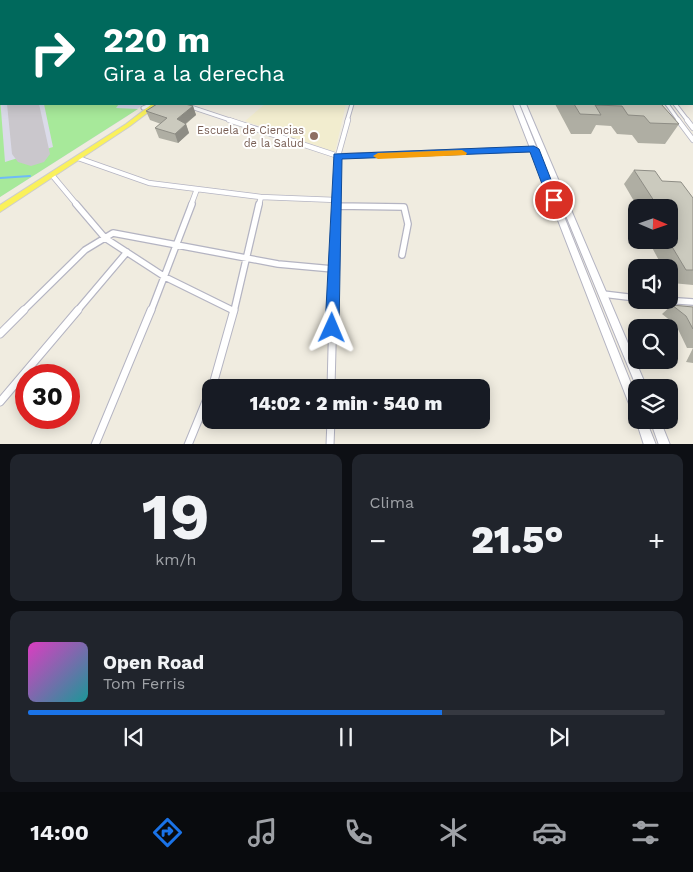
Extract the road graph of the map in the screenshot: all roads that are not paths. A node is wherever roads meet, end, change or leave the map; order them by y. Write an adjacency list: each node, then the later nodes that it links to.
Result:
1 (158, 105): 8 (street)
2 (185, 105): 12 (street)
3 (352, 105): 12 (street)
4 (516, 105): 11 (street)
5 (523, 105): 27 (street)
6 (668, 105): 10 (street)
7 (676, 105): 9 (street)
8 (144, 109): 13 (main road); 17 (main road)
9 (693, 128)
10 (693, 140)
11 (534, 149): 12 (street); 36 (street)
12 (338, 156): 18 (street)
13 (78, 158): 14 (main road); 15 (street)
14 (52, 175): 19 (main road); 20 (street)
15 (197, 188): 16 (street); 21 (street)
16 (261, 197): 18 (street); 24 (street)
17 (0, 202)
18 (336, 203): 23 (street); 25 (street)
19 (0, 209)
20 (105, 238): 21 (street); 22 (street); 32 (street)
21 (177, 246): 24 (street); 26 (street)
22 (127, 252): 26 (street); 37 (street)
23 (402, 255)
24 (247, 259): 25 (street); 31 (street)
25 (333, 269): 34 (street)
26 (165, 277): 31 (street); 42 (street)
27 (603, 294): 28 (street); 35 (street)
28 (628, 297)
29 (678, 301): 30 (street)
30 (693, 302)
31 (234, 311): 33 (street)
32 (0, 334)
33 (215, 379)
34 (331, 379)
35 (638, 379)
36 (628, 389)
37 (0, 402)
38 (202, 411): 43 (street)
39 (331, 429): 44 (street)
40 (644, 429): 45 (street)
41 (659, 429): 46 (street)
42 (96, 444)
43 (188, 444)
44 (330, 444)
45 (650, 444)
46 (666, 444)

